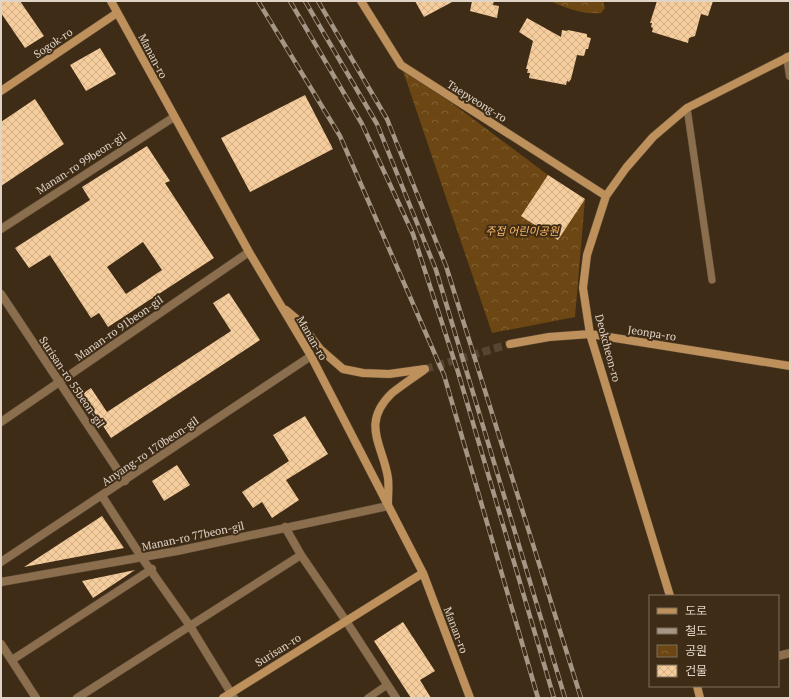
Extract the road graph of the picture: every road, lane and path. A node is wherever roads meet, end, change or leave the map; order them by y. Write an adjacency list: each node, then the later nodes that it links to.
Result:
1 (111, 1): 3 (street, Manan-ro)
2 (361, 1): 9 (street, Taepyeong-ro)
3 (117, 13): 6 (street, Sogok-ro); 8 (street, Manan-ro)
4 (788, 56): 5 (street); 7 (street, Deokcheon-ro)
5 (790, 76)
6 (1, 91)
7 (687, 108): 9 (street, Deokcheon-ro); 12 (lane)
8 (174, 117): 10 (street, Manan-ro 99beon-gil); 11 (street, Manan-ro)
9 (606, 196): 15 (street, Deokcheon-ro)
10 (1, 229)
11 (249, 252): 14 (street, Manan-ro); 19 (street, Manan-ro 91beon-gil)
12 (712, 280)
13 (1, 294): 19 (street, Surisan-ro 55beon-gil)
14 (281, 307): 17 (street, Manan-ro); 23 (street)
15 (590, 334): 16 (street, Jeonpa-ro); 18 (street, Jeonpa-ro); 31 (street, Deokcheon-ro)
16 (510, 344)
17 (311, 356): 21 (street, Anyang-ro 170beon-gil); 23 (street, Manan-ro)
18 (790, 366)
19 (60, 383): 20 (street, Manan-ro 91beon-gil); 21 (street, Surisan-ro 55beon-gil)
20 (1, 422)
21 (125, 481): 22 (street, Anyang-ro 170beon-gil)
22 (102, 496): 26 (street); 27 (street, Anyang-ro 170beon-gil)
23 (388, 506): 24 (street, Manan-ro 77beon-gil); 29 (street, Manan-ro)
24 (285, 527): 25 (street); 26 (street, Manan-ro 77beon-gil)
25 (301, 555): 32 (street); 33 (street)
26 (142, 558): 28 (street); 30 (street, Manan-ro 77beon-gil)
27 (1, 562)
28 (152, 569): 33 (street); 37 (street)
29 (423, 573): 32 (street, Surisan-ro); 46 (street, Manan-ro)
30 (1, 582)
31 (670, 595)
32 (346, 621): 38 (street); 40 (street, Surisan-ro)
33 (190, 626): 40 (street); 42 (street)
34 (1, 644): 37 (street)
35 (790, 653): 36 (street)
36 (779, 656)
37 (12, 660): 41 (street)
38 (388, 685): 44 (lane); 45 (street)
39 (697, 687): 47 (street)
40 (233, 695): 43 (street, Surisan-ro)
41 (35, 698)
42 (77, 698)
43 (222, 698)
44 (368, 698)
45 (396, 698)
46 (470, 698)
47 (700, 698)

